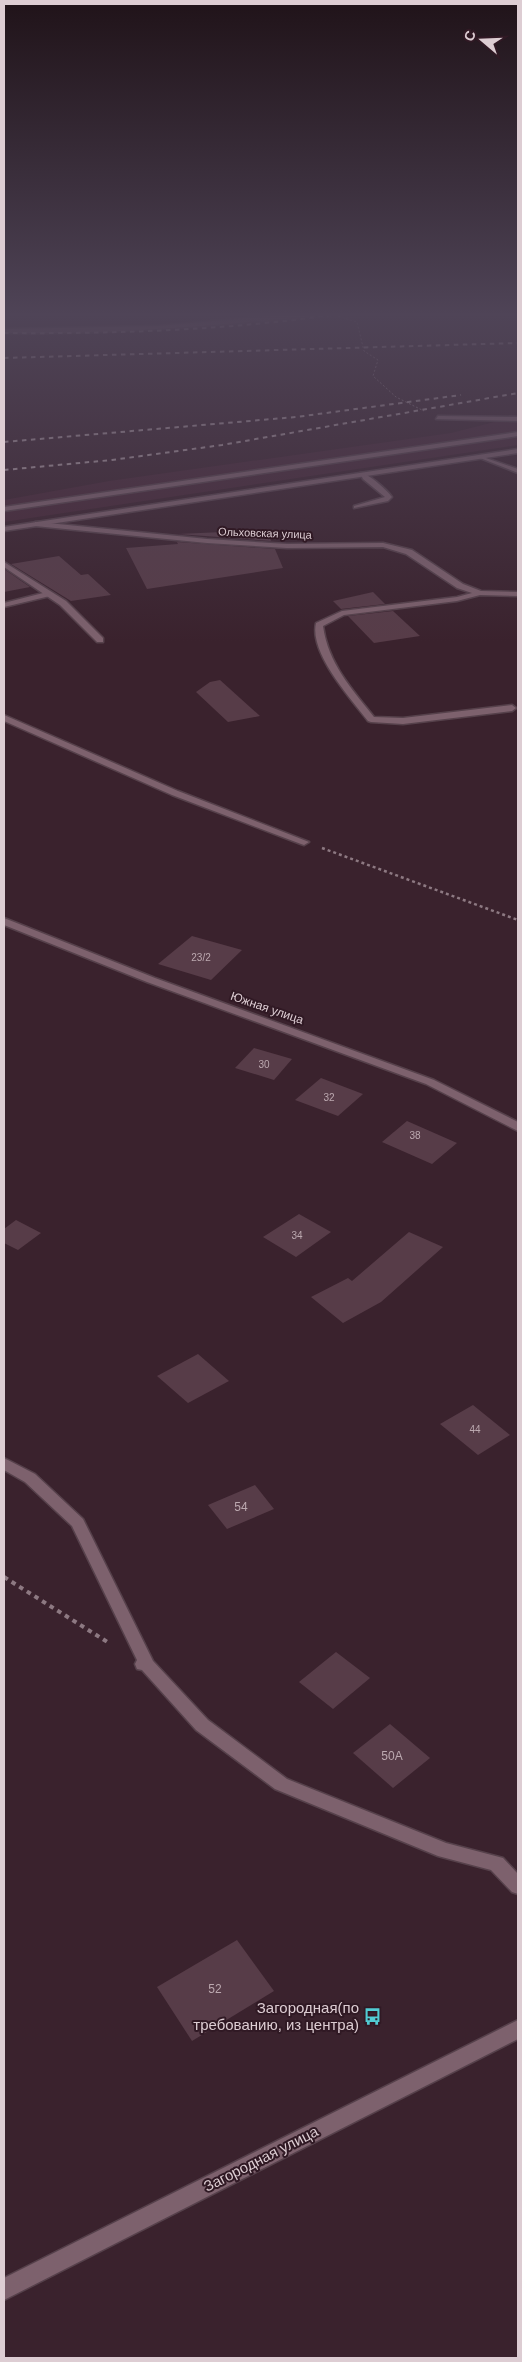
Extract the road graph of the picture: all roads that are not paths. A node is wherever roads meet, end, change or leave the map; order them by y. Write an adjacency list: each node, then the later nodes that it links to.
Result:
1 (518, 434): 7 (street)
2 (518, 451): 3 (street)
3 (482, 457): 4 (street); 5 (street)
4 (518, 471)
5 (362, 474): 6 (street); 8 (street)
6 (356, 507)
7 (4, 509)
8 (38, 524): 9 (street); 12 (street, Ольховская улица)
9 (4, 529)
10 (4, 564): 11 (street)
11 (47, 594): 14 (street); 15 (street)
12 (480, 594): 13 (street, Ольховская улица); 16 (street, Ольховская улица)
13 (518, 594)
14 (4, 605)
15 (100, 640)
16 (515, 707)
17 (4, 718): 18 (street)
18 (304, 842)
19 (4, 921): 20 (street, Южная улица)
20 (518, 1127)
21 (4, 1463): 22 (street)
22 (518, 1886)
23 (518, 2029): 24 (street, Загородная улица)
24 (4, 2289)

